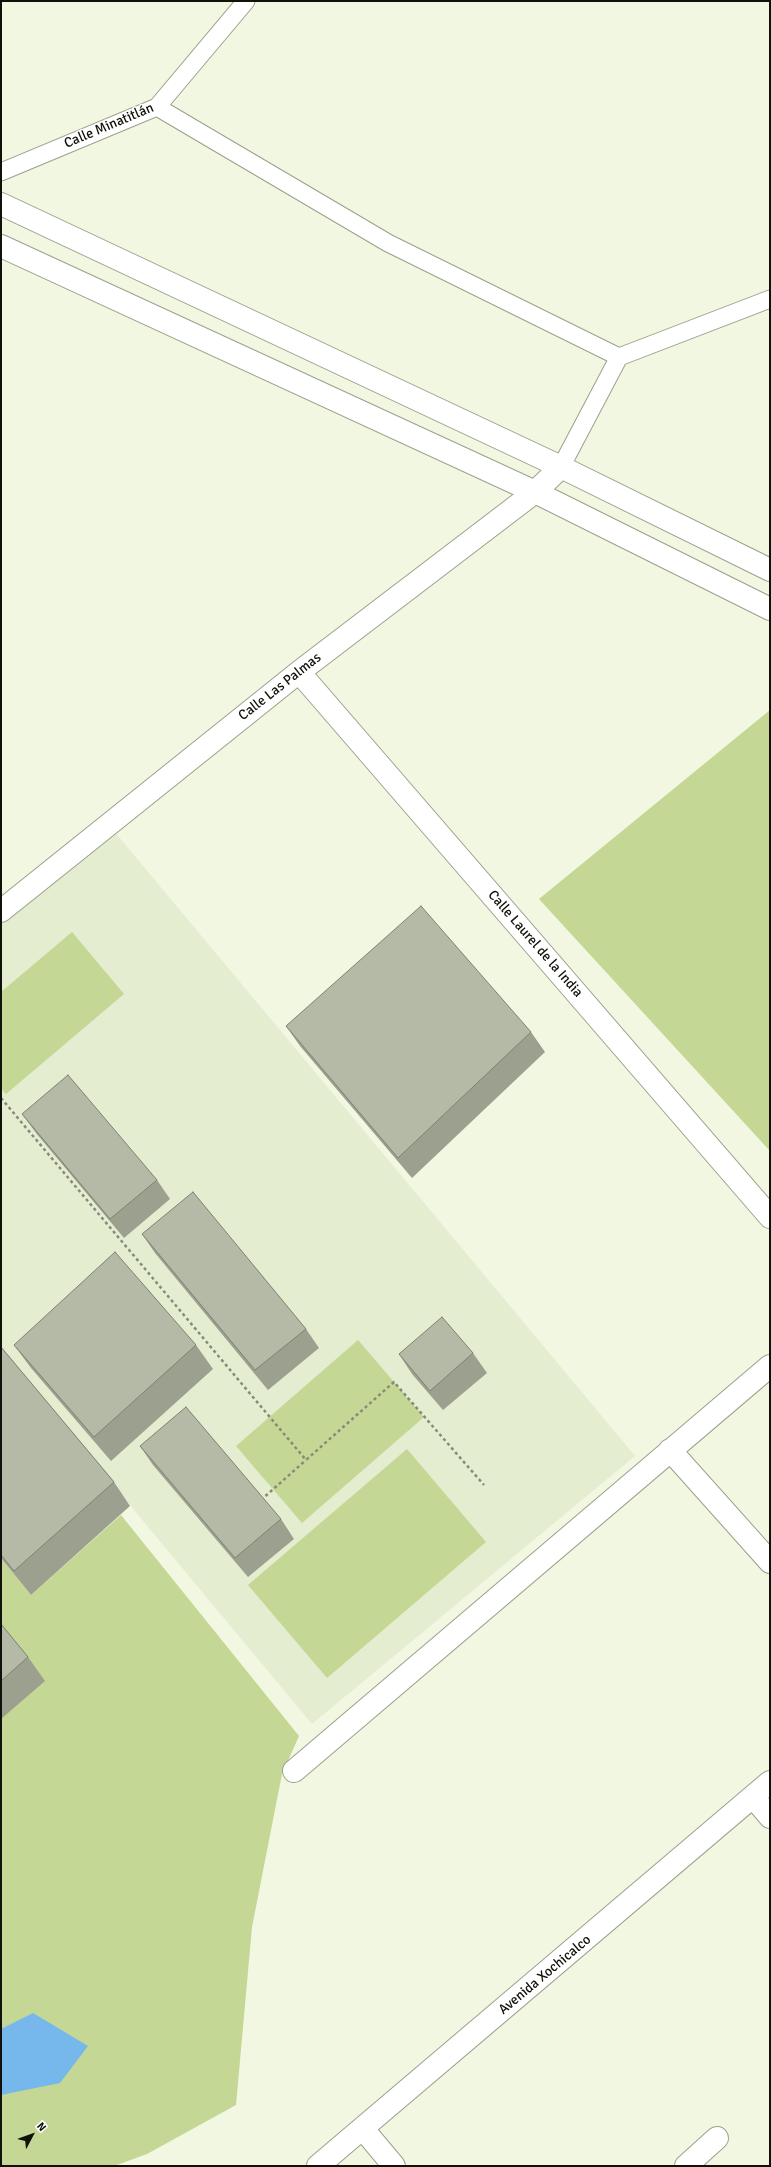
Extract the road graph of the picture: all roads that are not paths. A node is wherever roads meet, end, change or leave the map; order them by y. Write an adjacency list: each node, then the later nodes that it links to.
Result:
1 (246, 1): 2 (lane, Calle Minatitlán)
2 (157, 107): 3 (lane, Calle Minatitlán); 7 (lane)
3 (1, 172)
4 (1, 204): 8 (street)
5 (1, 246): 9 (street)
6 (770, 299): 7 (lane)
7 (620, 357): 8 (lane)
8 (561, 467): 9 (street, Calle Las Palmas); 10 (street)
9 (536, 492): 11 (street); 12 (street, Calle Las Palmas)
10 (770, 570)
11 (770, 608)
12 (300, 672): 13 (street, Calle Las Palmas); 14 (street, Calle Laurel de la India)
13 (1, 911)
14 (770, 1217)
15 (770, 1366): 16 (street)
16 (670, 1450): 17 (street); 18 (street)
17 (770, 1562)
18 (294, 1771)
19 (770, 1782): 20 (street, Avenida Xochicalco)
20 (753, 1797): 21 (street); 22 (street, Avenida Xochicalco)
21 (770, 1817)
22 (363, 2129): 24 (street, Avenida Xochicalco); 25 (street)
23 (717, 2138): 26 (street)
24 (318, 2166)
25 (394, 2166)
26 (686, 2166)

